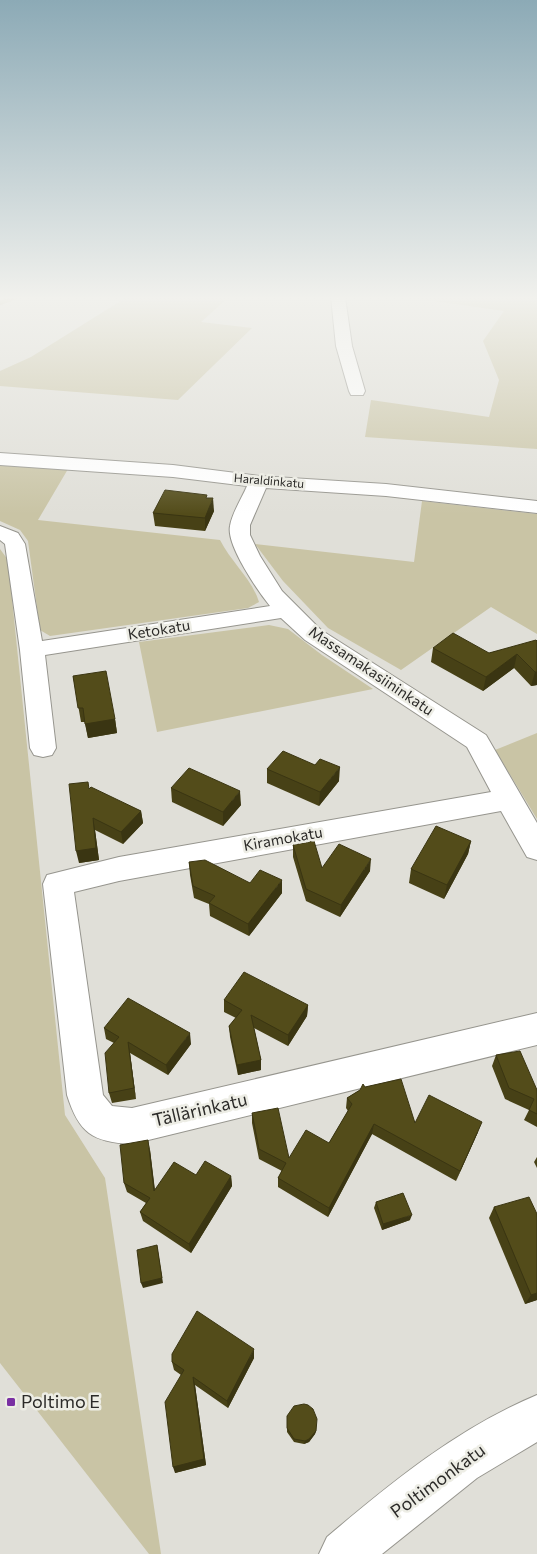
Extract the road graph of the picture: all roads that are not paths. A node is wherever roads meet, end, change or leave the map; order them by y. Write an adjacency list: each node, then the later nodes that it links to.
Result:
1 (351, 370): 2 (street)
2 (357, 391)
3 (0, 459): 4 (street, Haraldinkatu)
4 (259, 482): 5 (street, Haraldinkatu); 7 (street, Massamakasiininkatu)
5 (537, 507)
6 (0, 532): 8 (street)
7 (286, 610): 8 (street, Ketokatu); 10 (street, Massamakasiininkatu)
8 (32, 650): 9 (street)
9 (43, 748)
10 (508, 799): 11 (street, Massamakasiininkatu); 12 (street, Kiramokatu)
11 (537, 849)
12 (58, 884): 13 (street, Tällärinkatu)
13 (537, 1029)
14 (537, 1418): 15 (street, Poltimonkatu)
15 (344, 1554)

